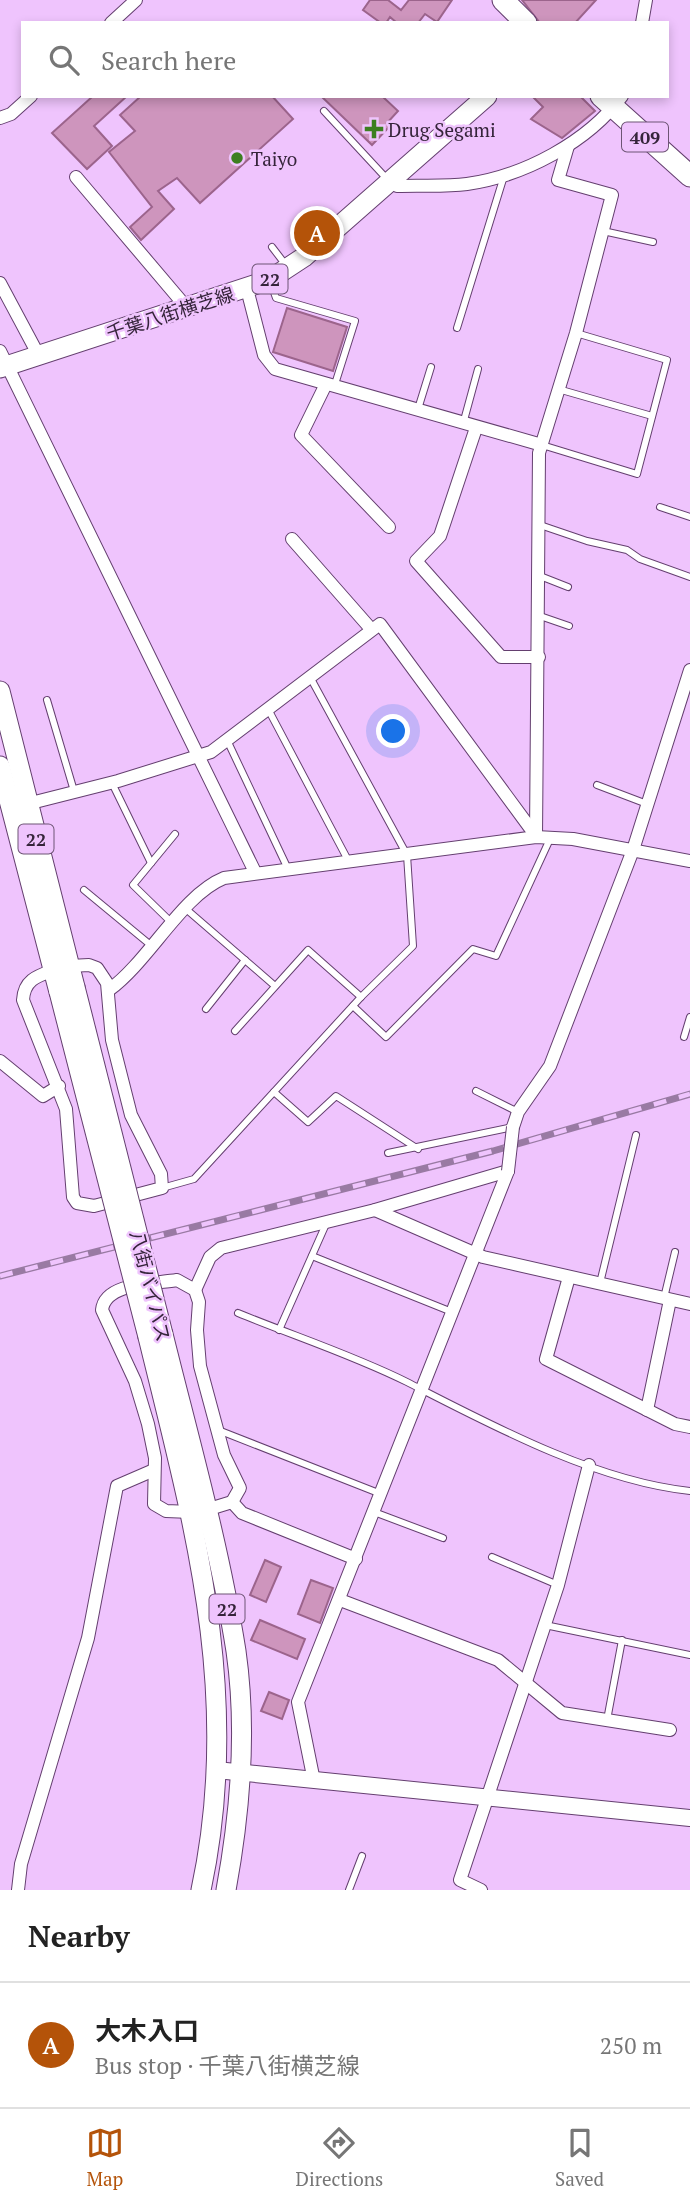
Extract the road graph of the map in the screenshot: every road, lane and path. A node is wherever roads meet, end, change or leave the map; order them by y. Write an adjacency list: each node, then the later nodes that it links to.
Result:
1 (136, 0): 4 (street)
2 (503, 0): 5 (highway)
3 (646, 0): 6 (street)
4 (113, 21)
5 (524, 21)
6 (642, 21)
7 (29, 98): 11 (street)
8 (485, 98): 16 (main road, 千葉八街横芝線 / 22)
9 (612, 100): 12 (street); 14 (highway, 409)
10 (324, 111): 16 (lane)
11 (0, 118)
12 (568, 146): 13 (street); 17 (street)
13 (505, 175): 16 (street); 25 (lane)
14 (690, 176)
15 (76, 177): 24 (street)
16 (390, 182): 20 (main road, 千葉八街横芝線 / 22)
17 (603, 231): 18 (lane); 26 (street)
18 (653, 242)
19 (272, 247): 20 (lane)
20 (288, 269): 21 (main road, 千葉八街横芝線 / 22)
21 (269, 279): 23 (main road, 千葉八街横芝線 / 22); 31 (lane)
22 (0, 283): 27 (street)
23 (247, 289): 24 (main road, 千葉八街横芝線 / 22); 31 (street)
24 (187, 308): 27 (main road, 千葉八街横芝線 / 22)
25 (457, 328)
26 (576, 333): 32 (street); 34 (lane)
27 (39, 356): 28 (main road, 千葉八街横芝線 / 22)
28 (2, 362): 56 (street)
29 (431, 367): 33 (lane)
30 (478, 369): 35 (lane)
31 (331, 382): 33 (street); 41 (street)
32 (558, 389): 34 (lane); 37 (street)
33 (418, 411): 35 (street)
34 (652, 416): 37 (lane)
35 (463, 424): 36 (street)
36 (476, 428): 37 (street); 49 (street)
37 (542, 445): 40 (street)
38 (660, 507): 39 (lane)
39 (690, 517)
40 (540, 525): 43 (street); 44 (lane)
41 (389, 527)
42 (292, 539): 48 (street)
43 (540, 576): 45 (lane); 46 (street)
44 (690, 577)
45 (568, 587)
46 (540, 616): 47 (lane); 49 (street)
47 (569, 625)
48 (371, 629): 51 (street); 64 (street)
49 (539, 657): 64 (street)
50 (690, 670): 61 (street)
51 (310, 677): 54 (street); 67 (lane)
52 (0, 691): 62 (main road, 八街バイパス / 22)
53 (47, 700): 60 (lane)
54 (268, 709): 55 (street); 69 (lane)
55 (227, 740): 56 (street); 71 (lane)
56 (198, 757): 58 (street); 72 (street)
57 (0, 766): 62 (main road, 八街バイパス / 22)
58 (111, 783): 60 (street); 70 (lane)
59 (597, 785): 61 (lane)
60 (74, 791): 62 (street)
61 (647, 804): 66 (street)
62 (13, 809): 78 (main road, 八街バイパス / 22)
63 (175, 834): 70 (lane)
64 (536, 837): 65 (street); 67 (street)
65 (551, 837): 66 (street); 82 (lane)
66 (633, 850): 68 (street); 91 (street)
67 (407, 855): 69 (street); 81 (lane)
68 (690, 861)
69 (349, 862): 71 (street)
70 (151, 863): 75 (lane)
71 (288, 869): 72 (street)
72 (255, 873): 74 (street)
73 (84, 890): 76 (lane)
74 (186, 909): 75 (street); 77 (lane)
75 (173, 924): 76 (street)
76 (153, 947): 80 (street)
77 (244, 960): 79 (lane); 83 (lane)
78 (62, 968): 80 (street); 88 (street); 120 (main road, 八街バイパス / 22, bridge)
79 (275, 986): 81 (lane); 85 (lane)
80 (109, 990): 97 (street)
81 (361, 997): 82 (lane)
82 (353, 1006): 90 (lane)
83 (206, 1009)
84 (690, 1017): 86 (lane)
85 (235, 1031)
86 (684, 1037)
87 (0, 1061): 88 (street)
88 (59, 1086): 97 (street)
89 (476, 1091): 91 (lane)
90 (274, 1092): 94 (lane); 97 (lane)
91 (518, 1112): 92 (street)
92 (513, 1127): 94 (lane); 96 (street, bridge)
93 (636, 1135): 104 (lane)
94 (418, 1149): 95 (lane)
95 (388, 1153)
96 (508, 1171): 98 (street); 100 (street)
97 (162, 1188)
98 (375, 1210): 99 (street); 100 (street)
99 (327, 1222): 102 (lane); 105 (street)
100 (476, 1252): 103 (street); 108 (street)
101 (675, 1252): 106 (lane)
102 (312, 1256): 108 (lane); 110 (lane)
103 (569, 1277): 104 (street); 112 (street)
104 (599, 1284): 106 (street)
105 (195, 1290): 114 (street); 116 (street)
106 (667, 1300): 107 (street); 112 (street)
107 (690, 1304)
108 (452, 1312): 111 (street)
109 (238, 1314): 110 (lane)
110 (279, 1330): 111 (lane)
111 (421, 1391): 115 (lane); 118 (street)
112 (647, 1410): 113 (street)
113 (690, 1427)
114 (216, 1429): 118 (lane); 119 (street)
115 (589, 1465): 117 (lane); 125 (street)
116 (154, 1469): 120 (street); 139 (street)
117 (690, 1490)
118 (382, 1494): 121 (street)
119 (232, 1502): 120 (street); 124 (street)
120 (199, 1511): 133 (main road, 八街バイパス / 22); 134 (main road, 八街バイパス / 22)
121 (374, 1512): 122 (lane); 124 (street)
122 (443, 1538)
123 (492, 1557): 125 (lane)
124 (356, 1559): 126 (street)
125 (558, 1585): 127 (street)
126 (340, 1600): 130 (street); 135 (street)
127 (545, 1625): 128 (lane); 130 (street)
128 (622, 1640): 129 (lane); 131 (lane)
129 (690, 1655)
130 (527, 1682): 131 (street); 136 (street)
131 (607, 1720): 132 (street)
132 (670, 1730)
133 (216, 1770): 134 (street); 140 (main road, 八街バイパス / 22)
134 (239, 1773): 135 (street); 141 (main road, 八街バイパス / 22)
135 (314, 1781): 136 (street)
136 (488, 1799): 137 (street); 143 (street)
137 (690, 1818)
138 (362, 1856): 142 (lane)
139 (18, 1890)
140 (201, 1890)
141 (226, 1890)
142 (349, 1890)
143 (481, 1890)

